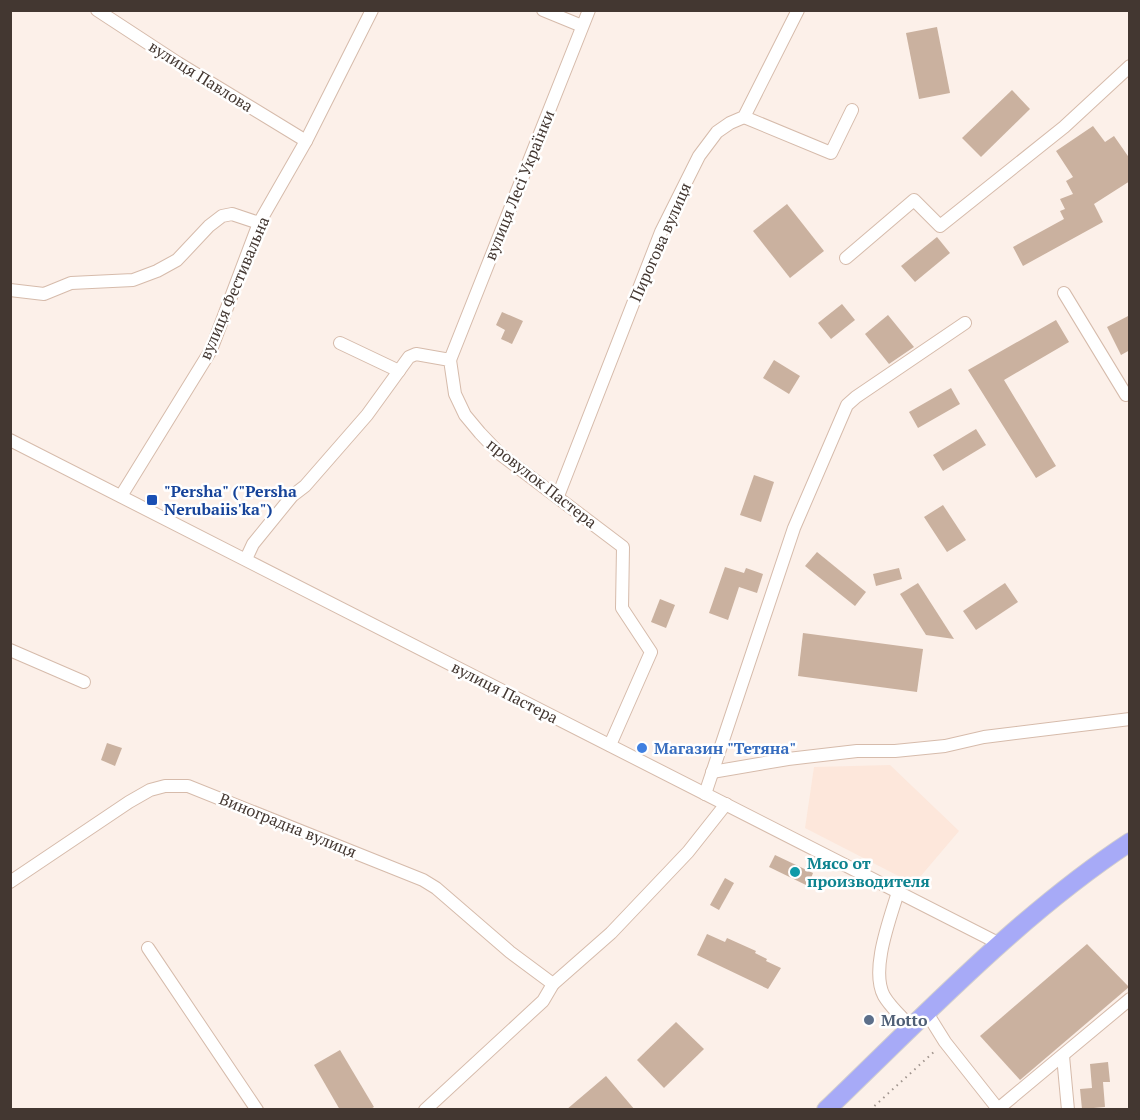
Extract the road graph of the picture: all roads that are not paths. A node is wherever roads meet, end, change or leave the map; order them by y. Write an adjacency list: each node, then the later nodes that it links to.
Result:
1 (97, 10): 10 (street, вулиця Павлова)
2 (372, 10): 10 (street, вулиця Фестивальна)
3 (543, 10): 6 (street)
4 (589, 10): 6 (street, вулиця Лесі Українки)
5 (798, 10): 9 (street)
6 (582, 26): 17 (street, вулиця Лесі Українки)
7 (1130, 66): 12 (street)
8 (852, 110): 9 (street)
9 (744, 117): 22 (street, Пирогова вулиця)
10 (306, 141): 11 (street, вулиця Фестивальна)
11 (259, 223): 13 (street); 21 (street, вулиця Фестивальна)
12 (846, 258)
13 (10, 290)
14 (1064, 293): 19 (street)
15 (965, 323): 28 (street)
16 (340, 344): 18 (street)
17 (450, 360): 18 (street); 22 (street, провулок Пастера)
18 (399, 371): 23 (street)
19 (1130, 393)
20 (10, 440): 21 (street, вулиця Пастера)
21 (121, 496): 23 (street, вулиця Пастера)
22 (558, 496): 27 (street, провулок Пастера)
23 (246, 559): 27 (street, вулиця Пастера)
24 (10, 650): 25 (street)
25 (84, 682)
26 (1130, 718): 28 (street)
27 (610, 745): 29 (street, вулиця Пастера)
28 (712, 772): 29 (street)
29 (705, 794): 30 (street, вулиця Пастера)
30 (726, 804): 33 (street, вулиця Пастера); 36 (street)
31 (1130, 842): 34 (highway)
32 (10, 882): 36 (street, Виноградна вулиця)
33 (898, 892): 34 (street, вулиця Пастера); 39 (street)
34 (1000, 944): 38 (highway)
35 (148, 948): 42 (street)
36 (553, 984): 43 (street)
37 (1130, 999): 40 (street)
38 (927, 1013): 39 (highway); 41 (street)
39 (912, 1028): 44 (highway)
40 (1063, 1056): 41 (street); 45 (street)
41 (999, 1109)
42 (257, 1110)
43 (425, 1110)
44 (826, 1110)
45 (1068, 1110)

